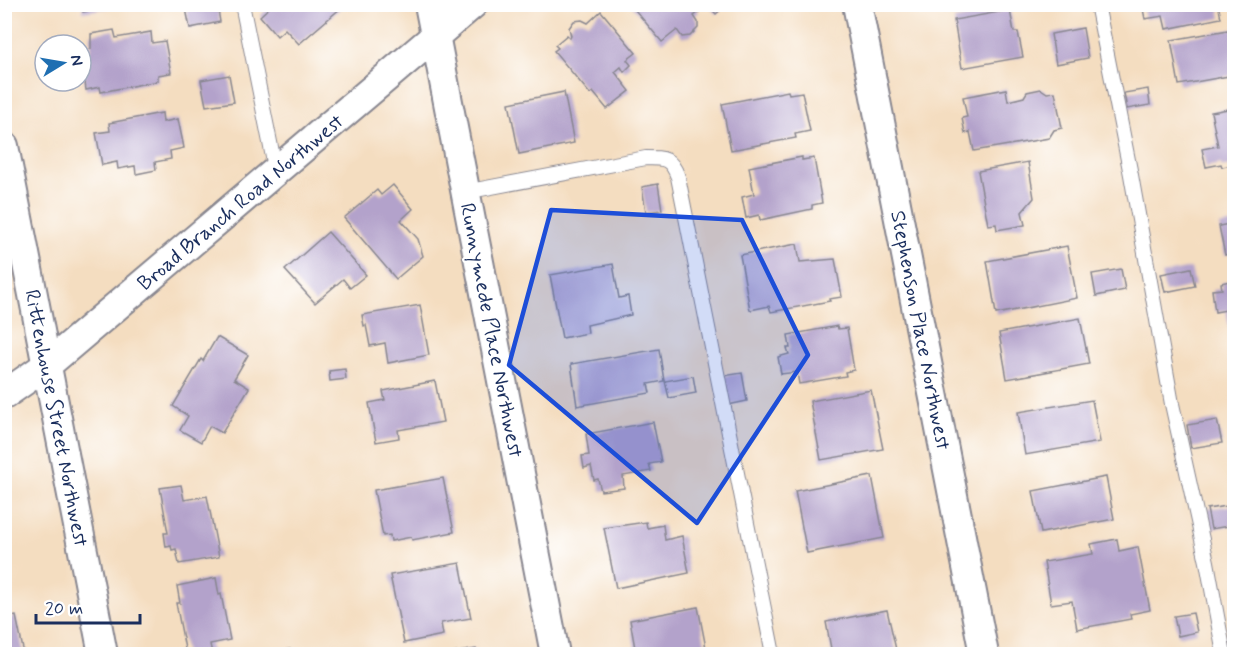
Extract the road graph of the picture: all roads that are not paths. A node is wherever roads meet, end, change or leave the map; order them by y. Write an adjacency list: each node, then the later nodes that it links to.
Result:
1 (242, 4): 8 (lane)
2 (429, 4): 6 (street, Runnymede Place Northwest)
3 (473, 4): 6 (street, Broad Branch Road Northwest)
4 (857, 4): 15 (street, Stephenson Place Northwest)
5 (1097, 4): 16 (lane)
6 (435, 37): 8 (street, Broad Branch Road Northwest); 9 (street, Runnymede Place Northwest)
7 (4, 146): 10 (street, Rittenhouse Street Northwest)
8 (276, 172): 10 (street, Broad Branch Road Northwest)
9 (465, 192): 13 (street, Runnymede Place Northwest); 14 (lane)
10 (47, 365): 11 (street, Broad Branch Road Northwest); 12 (street, Rittenhouse Street Northwest)
11 (4, 395)
12 (103, 654)
13 (555, 654)
14 (773, 654)
15 (984, 654)
16 (1224, 654)

